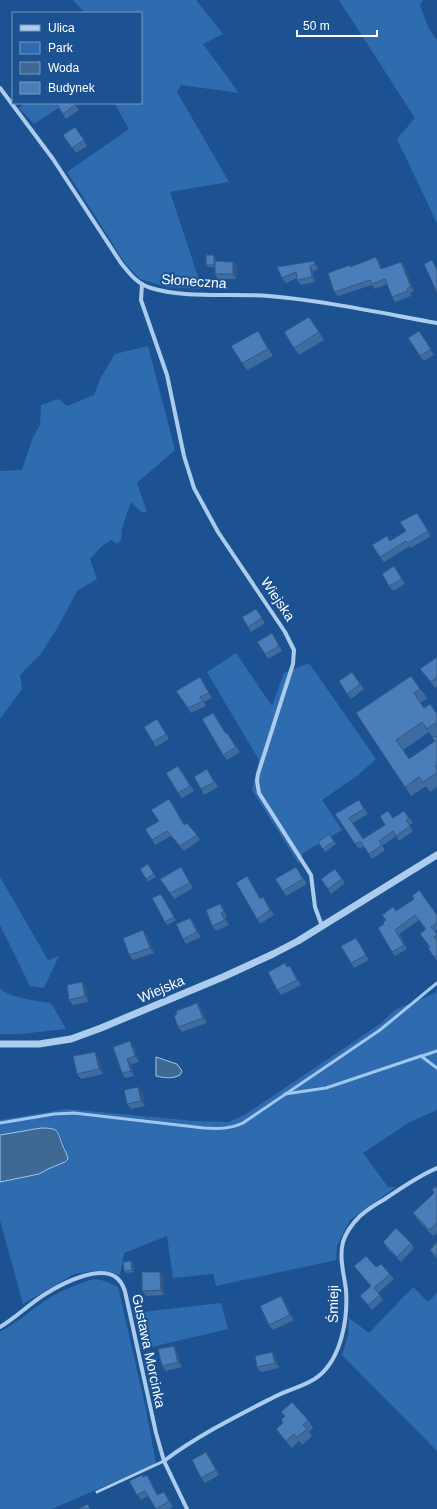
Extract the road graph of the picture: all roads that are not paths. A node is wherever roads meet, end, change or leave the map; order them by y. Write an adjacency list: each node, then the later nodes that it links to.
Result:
1 (0, 88): 3 (street, Słoneczna)
2 (12, 104): 4 (street, Słoneczna)
3 (12, 104)
4 (142, 284): 5 (street, Słoneczna); 7 (street, Wiejska)
5 (437, 324)
6 (437, 855): 7 (street, Wiejska)
7 (322, 926): 8 (street, Wiejska)
8 (0, 1044)
9 (437, 1168): 11 (street, Śmieji)
10 (0, 1327): 11 (street, Gustawa Morcinka)
11 (164, 1461): 12 (lane); 13 (street, Gustawa Morcinka)
12 (97, 1492)
13 (187, 1509)

